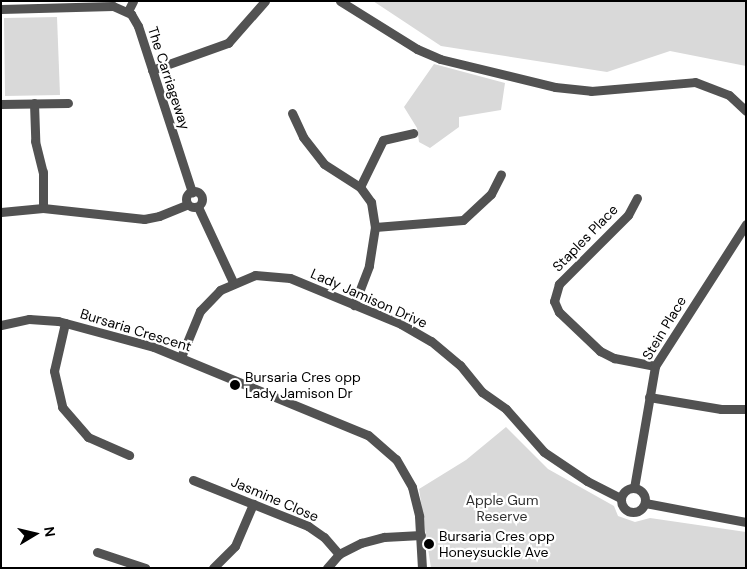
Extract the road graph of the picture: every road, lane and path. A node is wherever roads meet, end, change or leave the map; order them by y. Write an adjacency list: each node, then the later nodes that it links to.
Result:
1 (133, 1): 6 (street)
2 (265, 1): 7 (street)
3 (340, 1): 11 (street)
4 (27, 5): 5 (street); 6 (street)
5 (1, 9)
6 (128, 11): 7 (street, The Carriageway)
7 (152, 70): 16 (street, The Carriageway)
8 (34, 103): 9 (street); 10 (street); 20 (street)
9 (68, 103)
10 (1, 104)
11 (746, 111)
12 (292, 113): 15 (street)
13 (412, 133): 15 (street)
14 (501, 174): 23 (street)
15 (360, 187): 23 (street)
16 (192, 192): 18 (street); 19 (street)
17 (637, 198): 29 (street, Staples Place)
18 (188, 204): 19 (street); 20 (street)
19 (198, 207): 24 (street)
20 (43, 208): 21 (street)
21 (1, 212)
22 (746, 224): 29 (street, Stein Place)
23 (375, 227): 25 (street)
24 (233, 282): 25 (street, Lady Jamison Drive); 28 (street, Lady Jamison Drive)
25 (354, 305): 35 (street, Lady Jamison Drive)
26 (65, 323): 27 (street, Bursaria Crescent); 28 (street, Bursaria Crescent); 32 (street)
27 (1, 325)
28 (181, 356): 39 (street, Bursaria Crescent)
29 (656, 366): 30 (street, Stein Place)
30 (649, 397): 31 (street); 34 (street, Stein Place)
31 (746, 409)
32 (129, 455)
33 (193, 480): 37 (street, Jasmine Close)
34 (634, 488): 35 (street); 36 (street)
35 (621, 498): 36 (street)
36 (645, 503): 38 (street)
37 (253, 504): 41 (street, Jasmine Close); 43 (street)
38 (746, 522)
39 (421, 535): 41 (street); 45 (street, Bursaria Crescent)
40 (97, 552): 42 (street)
41 (339, 554): 44 (street)
42 (145, 568)
43 (213, 568)
44 (327, 568)
45 (422, 568)

